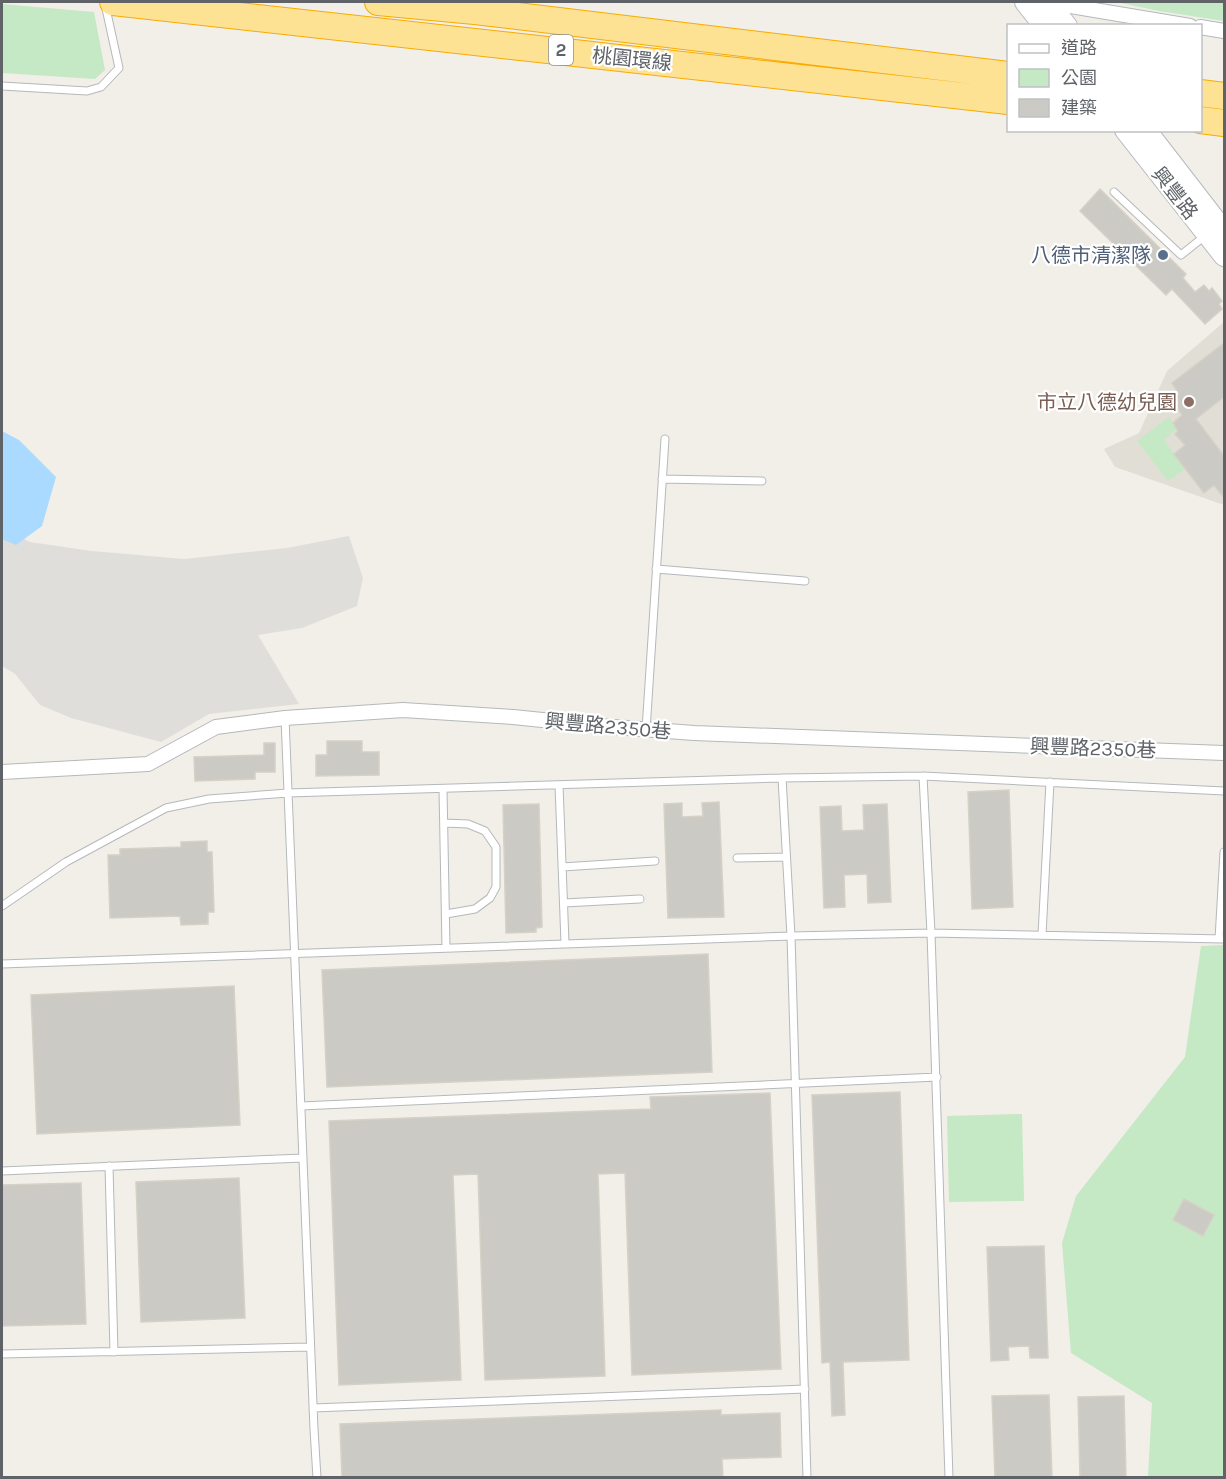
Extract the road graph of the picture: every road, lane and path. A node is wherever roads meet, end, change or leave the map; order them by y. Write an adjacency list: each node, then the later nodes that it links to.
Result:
1 (105, 2): 12 (lane)
2 (112, 2): 15 (highway, 桃園環線 / 2)
3 (378, 2): 11 (highway, 桃園環線 / 2)
4 (1025, 2): 6 (main road)
5 (1045, 2): 7 (main road); 8 (street)
6 (1042, 24)
7 (1065, 24)
8 (1178, 24)
9 (1202, 27): 10 (street)
10 (1224, 31)
11 (1007, 75)
12 (2, 86)
13 (1202, 93): 14 (highway)
14 (1224, 96)
15 (1007, 101)
16 (1202, 120): 17 (highway)
17 (1224, 123)
18 (1138, 134): 20 (main road, 興豐路)
19 (1114, 192): 20 (lane)
20 (1217, 230): 21 (main road, 興豐路)
21 (1224, 256)
22 (664, 439): 23 (lane)
23 (662, 479): 24 (lane); 25 (lane)
24 (762, 481)
25 (656, 569): 26 (lane); 28 (lane)
26 (804, 581)
27 (285, 718): 28 (street, 興豐路2350巷); 30 (street, 興豐路2350巷); 37 (lane)
28 (646, 730): 29 (street, 興豐路2350巷)
29 (1224, 753)
30 (2, 772)
31 (922, 776): 32 (lane); 33 (lane); 48 (lane)
32 (782, 778): 34 (lane); 40 (lane)
33 (1050, 782): 36 (lane); 49 (lane)
34 (559, 785): 35 (lane); 43 (lane)
35 (443, 789): 37 (lane); 38 (lane)
36 (1224, 791)
37 (288, 793): 46 (lane); 54 (lane)
38 (444, 823): 47 (lane); 47 (lane)
39 (1224, 852): 51 (lane)
40 (786, 857): 41 (lane); 50 (lane)
41 (737, 858)
42 (655, 861): 43 (lane)
43 (562, 867): 45 (lane)
44 (640, 899): 45 (lane)
45 (564, 903): 52 (lane)
46 (2, 906)
47 (446, 914): 53 (lane)
48 (931, 933): 49 (lane); 50 (lane); 56 (lane)
49 (1042, 935): 51 (lane)
50 (791, 936): 52 (lane); 57 (lane)
51 (1222, 939)
52 (565, 944): 53 (lane)
53 (446, 948): 54 (lane)
54 (294, 953): 55 (lane); 58 (lane)
55 (2, 964)
56 (937, 1077): 57 (lane); 69 (lane)
57 (796, 1083): 58 (lane); 65 (lane)
58 (301, 1106): 59 (lane)
59 (303, 1158): 60 (lane); 62 (lane)
60 (109, 1166): 61 (lane); 63 (lane)
61 (2, 1171)
62 (310, 1347): 63 (lane); 66 (lane)
63 (114, 1352): 64 (lane)
64 (2, 1354)
65 (805, 1389): 66 (lane); 68 (lane)
66 (313, 1408): 67 (lane)
67 (317, 1478)
68 (807, 1478)
69 (949, 1478)

